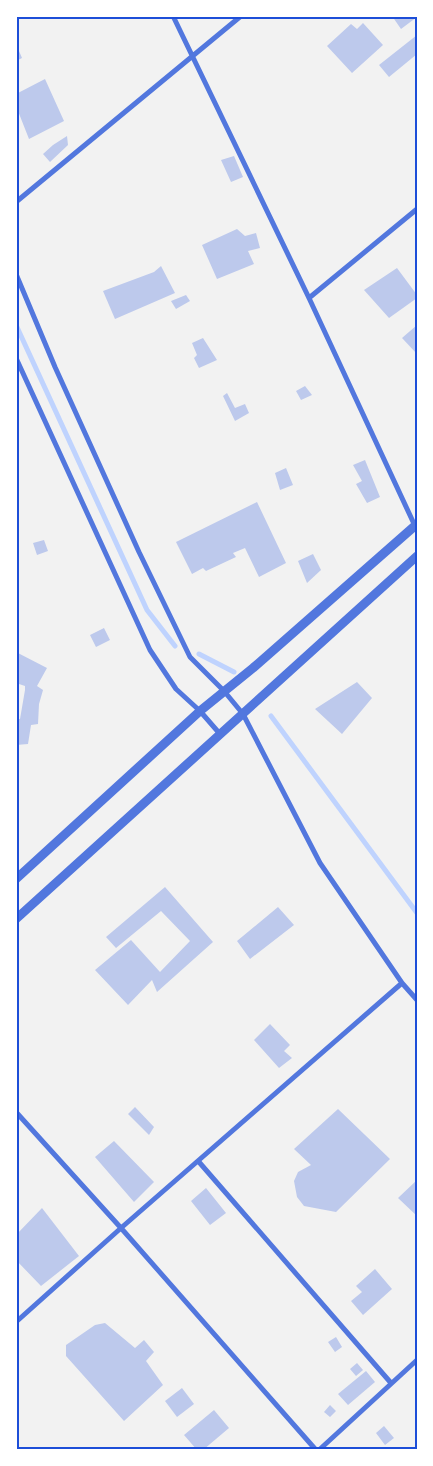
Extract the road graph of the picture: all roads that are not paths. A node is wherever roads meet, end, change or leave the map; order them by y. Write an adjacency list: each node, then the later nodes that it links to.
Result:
1 (173, 16): 3 (street)
2 (241, 16): 3 (street)
3 (191, 56): 4 (street); 7 (street)
4 (16, 202)
5 (417, 208): 7 (street)
6 (16, 274): 11 (street)
7 (309, 298): 9 (street)
8 (16, 358): 12 (street)
9 (416, 525): 11 (street)
10 (417, 556): 13 (street)
11 (224, 691): 12 (street); 13 (street)
12 (200, 711): 14 (street); 15 (street)
13 (243, 714): 14 (street); 17 (street)
14 (220, 734): 16 (street)
15 (16, 879)
16 (16, 919)
17 (402, 984): 18 (street); 20 (street)
18 (417, 1000)
19 (16, 1112): 21 (street)
20 (199, 1162): 21 (street); 24 (street)
21 (122, 1228): 22 (street); 25 (street)
22 (16, 1322)
23 (417, 1360): 24 (street)
24 (391, 1383): 25 (street)
25 (317, 1450)

